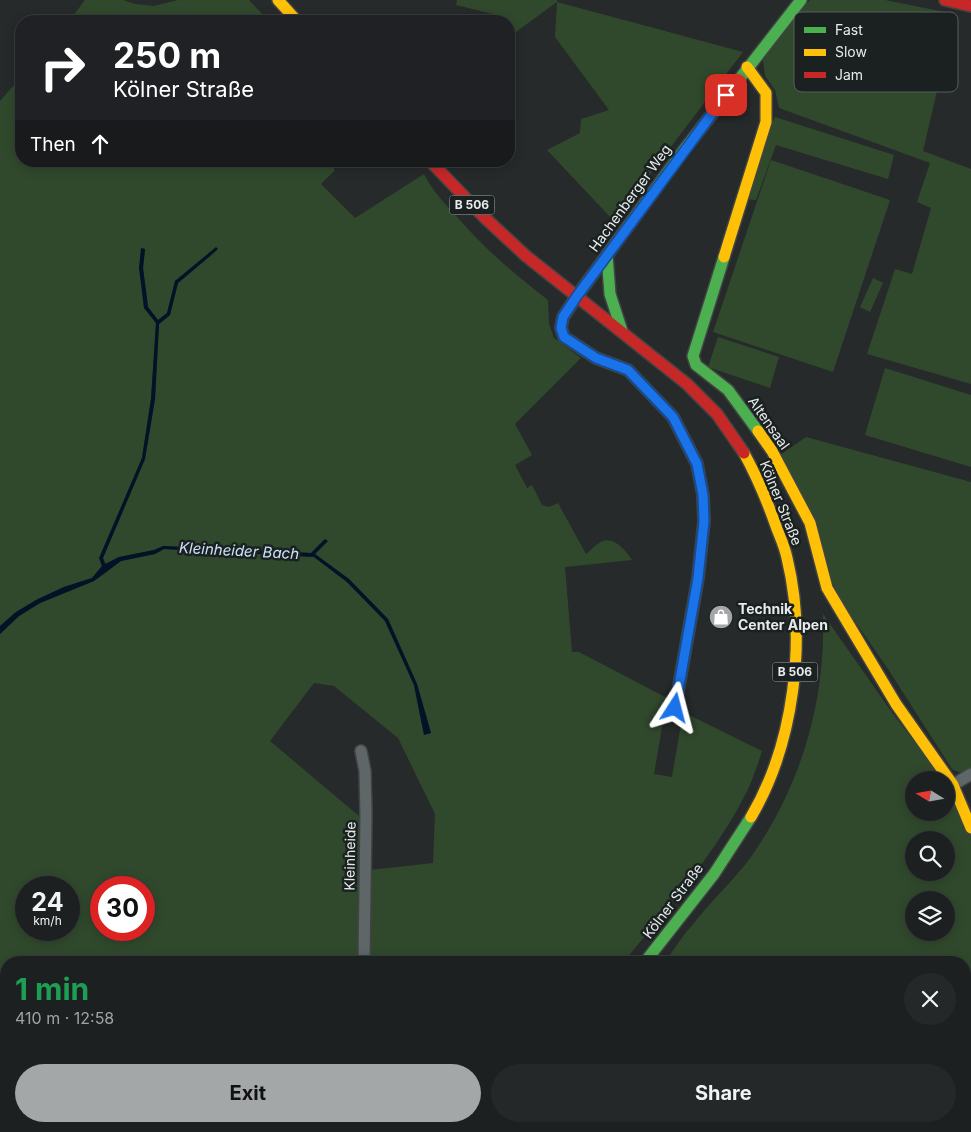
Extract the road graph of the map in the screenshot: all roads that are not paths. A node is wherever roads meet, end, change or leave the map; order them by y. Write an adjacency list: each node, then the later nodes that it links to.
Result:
1 (278, 0): 5 (street)
2 (801, 0): 6 (street, Hachenberger Weg)
3 (944, 0): 4 (street)
4 (971, 6)
5 (292, 15)
6 (747, 67): 8 (street, Hachenberger Weg); 13 (street, Altensaal)
7 (436, 167): 9 (street, Kölner Straße / B 506)
8 (607, 255): 9 (street, Hachenberger Weg); 10 (street)
9 (577, 296): 10 (street, Kölner Straße / B 506); 11 (street)
10 (622, 332): 19 (street, Kölner Straße / B 506)
11 (675, 708)
12 (360, 751): 18 (street, Kleinheide)
13 (944, 771)
14 (971, 774): 15 (street)
15 (955, 784)
16 (955, 788): 17 (street, Altensaal)
17 (971, 828)
18 (364, 956)
19 (650, 956)

